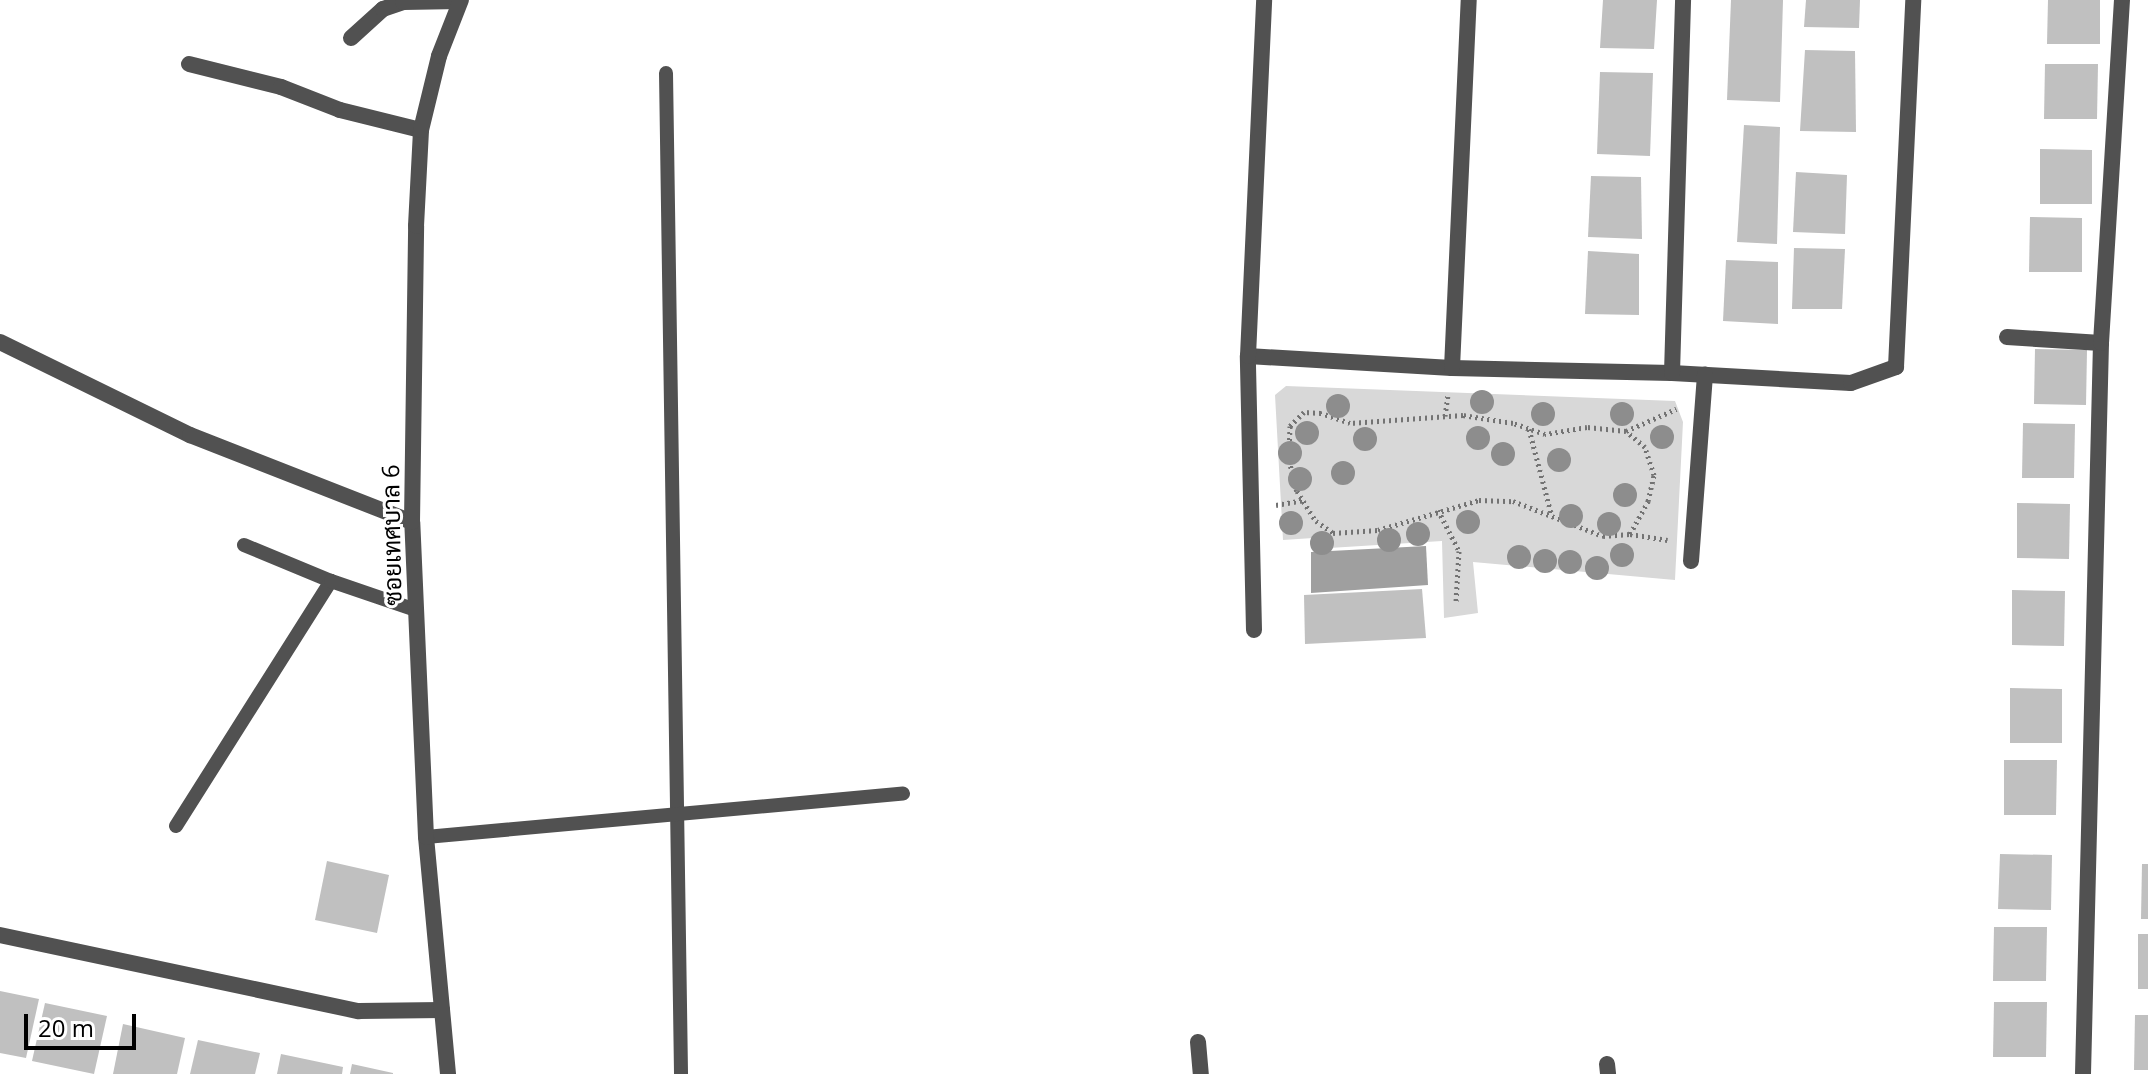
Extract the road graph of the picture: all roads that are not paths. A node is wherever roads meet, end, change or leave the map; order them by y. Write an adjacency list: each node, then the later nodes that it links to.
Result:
1 (460, 0): 7 (street); 10 (street, ซอยเทศบาล 6)
2 (1264, 0): 14 (street)
3 (1469, 0): 15 (street)
4 (1683, 0): 16 (street)
5 (1913, 0): 17 (street)
6 (2122, 0): 13 (street)
7 (351, 38)
8 (189, 64): 10 (street)
9 (666, 73): 25 (lane)
10 (421, 130): 18 (street, ซอยเทศบาล 6)
11 (2007, 337): 13 (street)
12 (0, 342): 18 (street)
13 (2101, 343): 34 (street)
14 (1248, 356): 15 (street); 23 (street)
15 (1452, 368): 16 (street)
16 (1672, 373): 17 (street)
17 (1705, 375): 20 (street)
18 (412, 522): 22 (street, ซอยเทศบาล 6)
19 (244, 545): 21 (lane)
20 (1691, 561)
21 (331, 581): 22 (lane); 26 (lane)
22 (416, 610): 27 (street, ซอยเทศบาล 6)
23 (1254, 630)
24 (903, 794): 25 (lane)
25 (676, 814): 27 (lane); 32 (lane)
26 (176, 826)
27 (426, 837): 29 (street, ซอยเทศบาล 6)
28 (0, 935): 29 (street)
29 (442, 1010): 31 (street, ซอยเทศบาล 6)
30 (1198, 1042): 33 (street)
31 (448, 1074)
32 (681, 1074)
33 (1201, 1074)
34 (2083, 1074)

